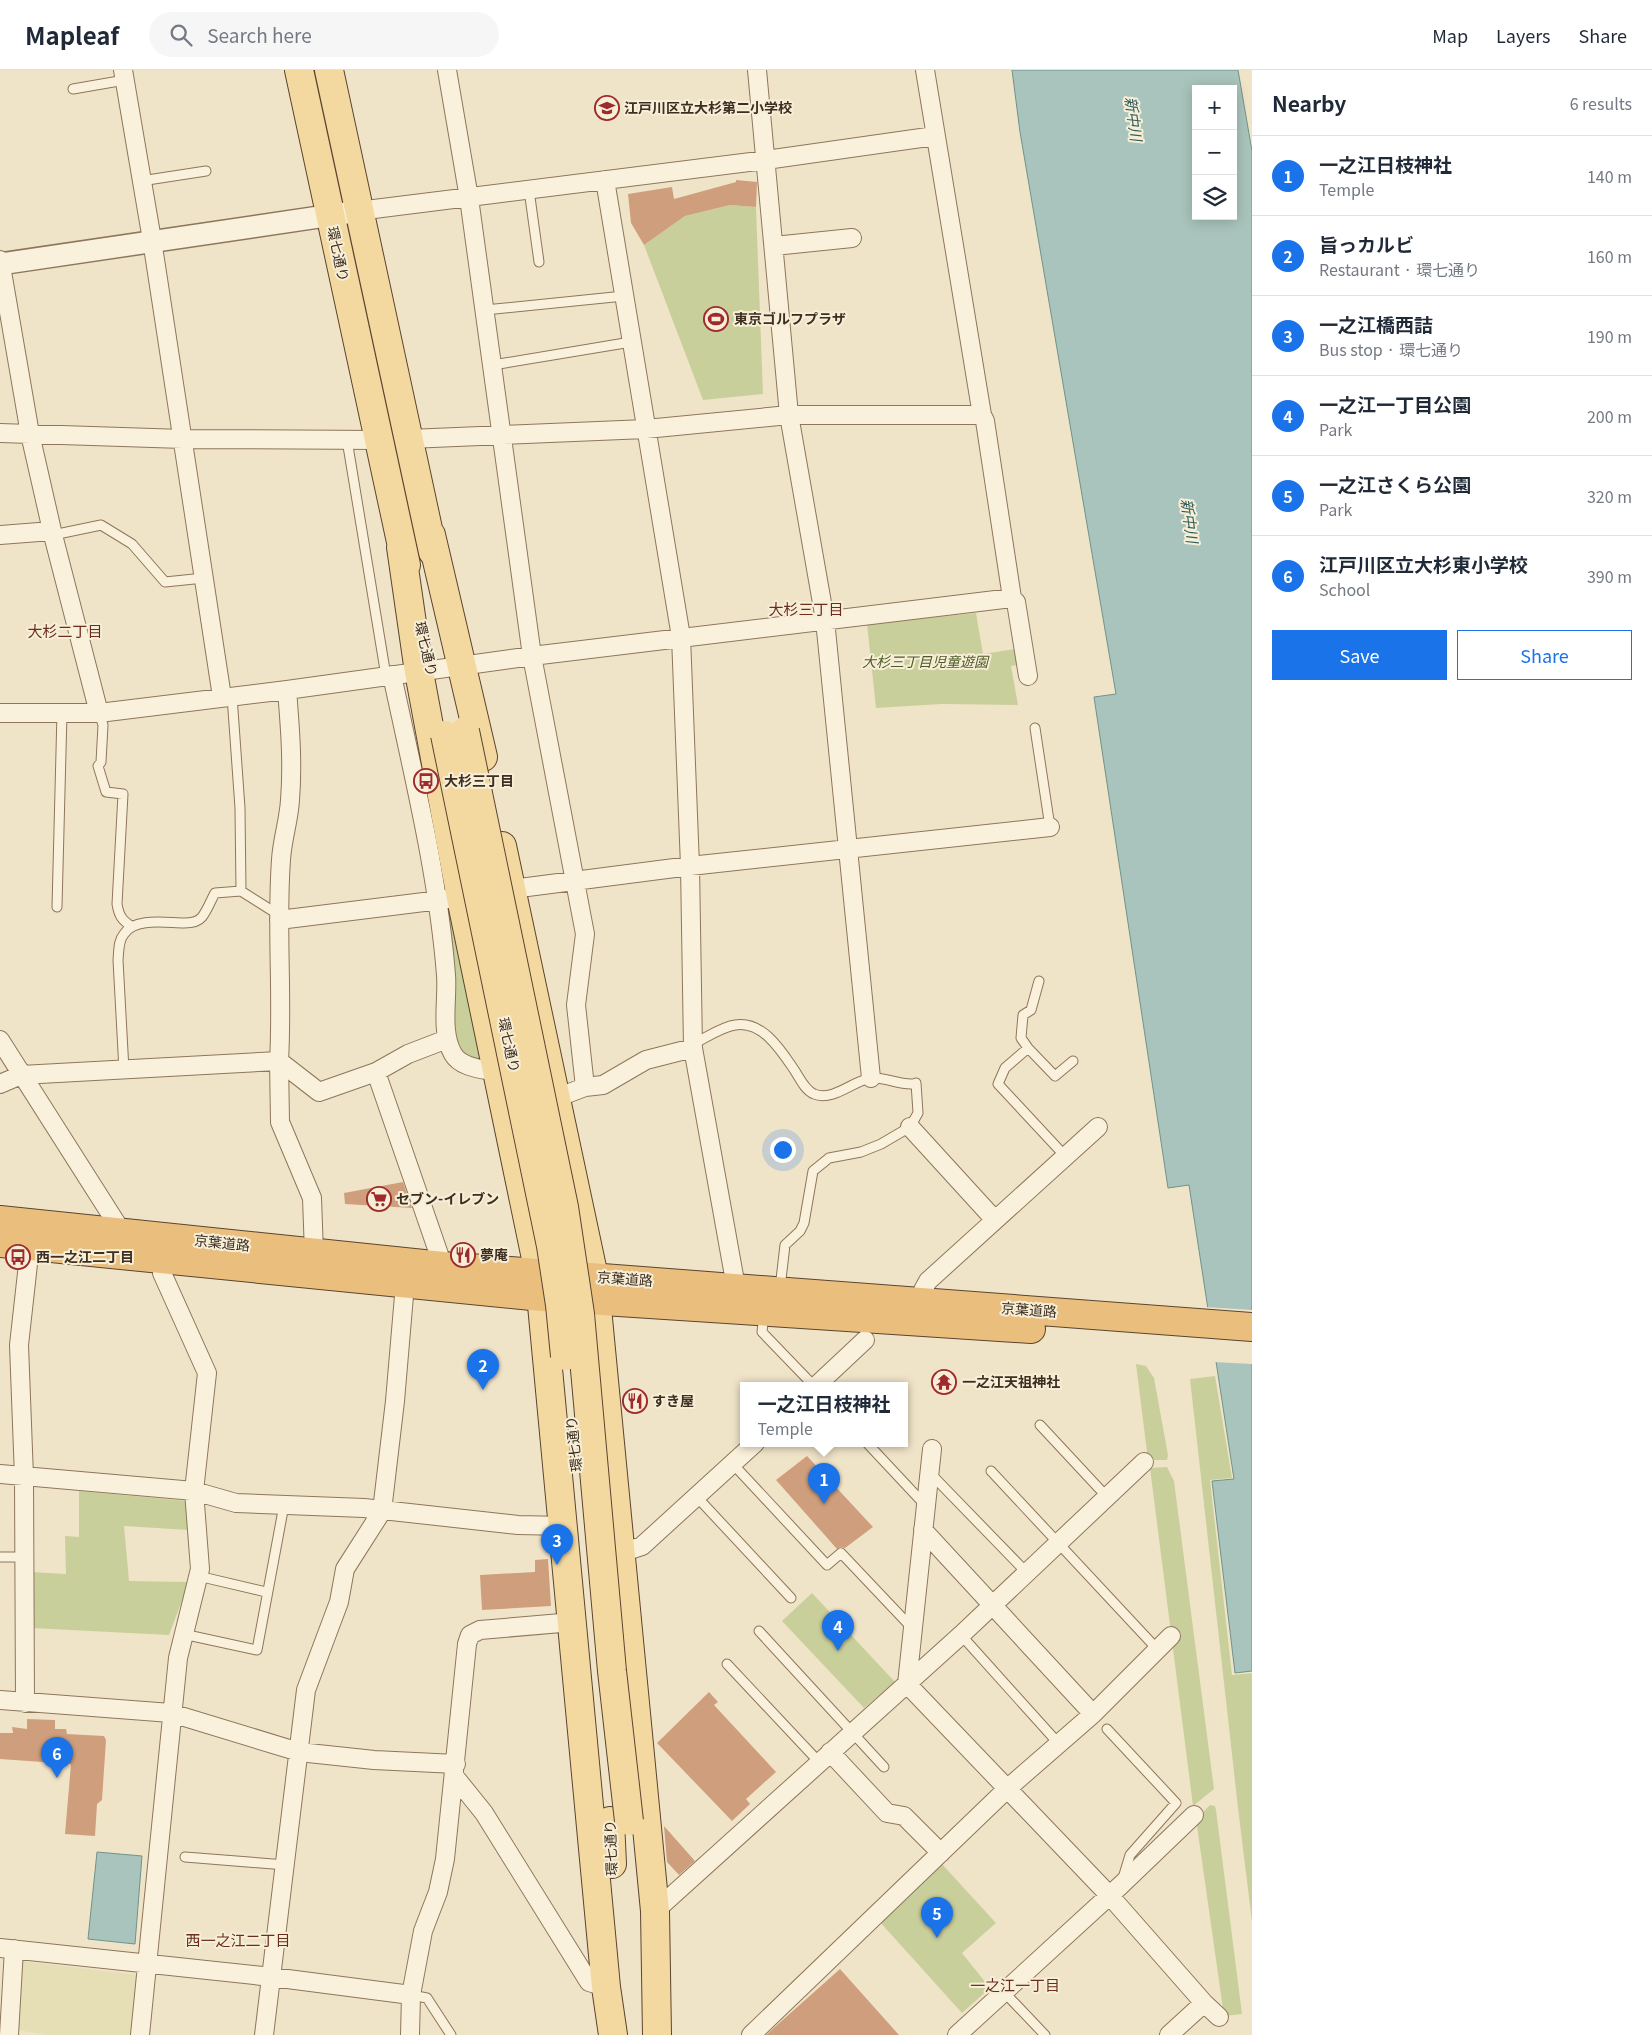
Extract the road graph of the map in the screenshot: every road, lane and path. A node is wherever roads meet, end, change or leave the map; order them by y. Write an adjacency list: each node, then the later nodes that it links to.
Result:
1 (299, 70): 16 (main road, 環七通り)
2 (329, 70): 15 (main road, 環七通り)
3 (447, 70): 14 (street)
4 (757, 70): 9 (street)
5 (925, 70): 8 (street)
6 (124, 75): 7 (lane); 12 (street)
7 (72, 89)
8 (935, 136): 9 (street); 27 (street)
9 (766, 160): 11 (street); 19 (street)
10 (206, 171): 12 (lane)
11 (605, 180): 13 (street); 22 (street)
12 (141, 181): 18 (street)
13 (529, 190): 14 (street); 20 (lane)
14 (469, 198): 15 (street); 23 (street)
15 (358, 212): 16 (street); 33 (main road, 環七通り)
16 (329, 215): 18 (street); 35 (main road, 環七通り)
17 (852, 238): 19 (street)
18 (152, 240): 21 (street); 32 (street)
19 (774, 246): 26 (street)
20 (539, 262)
21 (0, 263): 30 (street)
22 (624, 296): 23 (lane); 24 (street)
23 (485, 310): 25 (street)
24 (632, 342): 25 (lane); 28 (street)
25 (493, 365): 31 (street)
26 (789, 414): 27 (street); 28 (street); 40 (street)
27 (982, 415): 39 (street)
28 (646, 429): 31 (street); 41 (street)
29 (0, 433): 30 (street)
30 (30, 434): 32 (street); 36 (street)
31 (503, 435): 33 (street); 42 (street)
32 (183, 439): 34 (street); 38 (street)
33 (408, 439): 43 (main road, 環七通り)
34 (347, 440): 35 (street); 43 (lane)
35 (378, 440): 43 (main road, 環七通り)
36 (52, 533): 37 (street); 38 (lane); 49 (street)
37 (0, 535)
38 (204, 578): 46 (street)
39 (1012, 598): 40 (street); 44 (street)
40 (825, 620): 41 (street); 52 (street)
41 (681, 638): 42 (street); 53 (street)
42 (532, 656): 43 (street); 54 (street)
43 (424, 671): 45 (street); 55 (main road); 57 (main road); 149 (main road, 環七通り, bridge)
44 (1028, 676)
45 (287, 690): 46 (street); 59 (street)
46 (227, 696): 49 (street); 56 (lane)
47 (0, 713): 48 (street)
48 (62, 713): 49 (street); 58 (lane)
49 (99, 713): 60 (lane)
50 (1035, 728): 51 (lane)
51 (1050, 827): 52 (street)
52 (849, 849): 53 (street); 72 (street)
53 (690, 866): 54 (street); 64 (street)
54 (574, 880): 55 (street); 74 (street)
55 (512, 889): 75 (main road)
56 (241, 891): 59 (lane); 60 (lane)
57 (450, 899): 59 (street); 62 (street); 70 (main road)
58 (57, 907)
59 (280, 918): 66 (street)
60 (131, 926): 68 (lane)
61 (1039, 982): 65 (lane)
62 (447, 1039): 69 (street); 70 (street)
63 (2, 1046): 71 (street)
64 (693, 1046): 72 (lane); 74 (street); 89 (street)
65 (1028, 1048): 67 (lane); 78 (lane)
66 (279, 1061): 68 (street); 69 (street); 84 (street)
67 (1072, 1061)
68 (124, 1070): 71 (street)
69 (376, 1072): 86 (street)
70 (497, 1072): 88 (main road)
71 (21, 1075): 73 (street); 81 (street)
72 (871, 1078): 77 (lane)
73 (0, 1084)
74 (585, 1087): 75 (street)
75 (556, 1098): 90 (main road)
76 (1098, 1126): 78 (street)
77 (910, 1127): 79 (street); 91 (lane)
78 (1065, 1156): 79 (street)
79 (994, 1219): 92 (street)
80 (0, 1220): 81 (highway, 京葉道路)
81 (122, 1232): 84 (highway, 京葉道路)
82 (0, 1243): 83 (highway, 京葉道路)
83 (30, 1246): 85 (highway, 京葉道路); 109 (street)
84 (314, 1253): 86 (highway, 京葉道路)
85 (164, 1259): 87 (highway, 京葉道路); 110 (street)
86 (443, 1266): 88 (highway, 京葉道路)
87 (405, 1284): 88 (highway, 京葉道路); 115 (street)
88 (540, 1285): 90 (highway, 京葉道路); 116 (main road)
89 (736, 1287): 90 (highway, 京葉道路); 91 (highway, 京葉道路)
90 (595, 1289): 93 (highway, 京葉道路); 119 (main road)
91 (780, 1291): 92 (highway, 京葉道路)
92 (924, 1302): 95 (highway, 京葉道路)
93 (764, 1312): 95 (highway, 京葉道路); 98 (lane)
94 (1252, 1327): 95 (highway, 京葉道路)
95 (1156, 1329): 97 (highway, 京葉道路)
96 (865, 1340): 99 (street)
97 (1252, 1345)
98 (810, 1382)
99 (820, 1382)
100 (1040, 1424): 112 (lane)
101 (750, 1447): 105 (street)
102 (871, 1447): 114 (lane)
103 (932, 1449): 107 (street)
104 (1144, 1462): 112 (street)
105 (732, 1463): 111 (street); 128 (lane)
106 (992, 1471): 118 (lane)
107 (929, 1472): 114 (street); 122 (lane)
108 (0, 1474): 109 (street)
109 (24, 1477): 110 (street); 121 (street)
110 (194, 1491): 113 (street); 123 (street)
111 (696, 1496): 119 (street); 125 (lane)
112 (1107, 1497): 118 (street)
113 (284, 1505): 115 (street); 124 (lane)
114 (926, 1505): 117 (street)
115 (382, 1511): 116 (street); 143 (street)
116 (564, 1526): 127 (main road)
117 (923, 1530): 126 (street); 128 (street)
118 (1058, 1544): 122 (street); 133 (lane)
119 (621, 1553): 154 (main road)
120 (0, 1557): 121 (lane)
121 (24, 1557): 137 (street)
122 (1027, 1573): 126 (street)
123 (198, 1576): 124 (lane); 130 (street)
124 (266, 1592): 130 (lane)
125 (791, 1598)
126 (993, 1605): 131 (street); 139 (street)
127 (573, 1622): 146 (street); 158 (main road)
128 (912, 1628): 135 (street)
129 (759, 1631): 141 (lane)
130 (183, 1634): 138 (street)
131 (961, 1635): 135 (street); 142 (lane)
132 (1171, 1636): 133 (street)
133 (1158, 1650): 139 (street)
134 (727, 1664): 144 (lane)
135 (907, 1684): 141 (street); 147 (street)
136 (0, 1700): 137 (street)
137 (25, 1703): 138 (street)
138 (171, 1713): 143 (street); 156 (street)
139 (1093, 1714): 142 (street)
140 (1107, 1729): 153 (lane)
141 (852, 1732): 144 (street); 145 (lane)
142 (1059, 1744): 147 (street)
143 (298, 1752): 146 (street); 152 (street)
144 (825, 1757): 150 (street); 154 (street)
145 (884, 1767)
146 (455, 1770): 158 (street); 160 (street)
147 (1008, 1788): 150 (street); 153 (street)
148 (1194, 1815): 153 (street)
149 (620, 1821): 169 (main road, 環七通り); 170 (main road, 環七通り)
150 (941, 1853): 171 (street)
151 (185, 1857): 152 (lane)
152 (286, 1865): 157 (street)
153 (1116, 1890): 159 (street); 161 (street)
154 (655, 1910): 170 (main road)
155 (7, 1948): 156 (street); 163 (street)
156 (146, 1964): 157 (street); 164 (street)
157 (272, 1977): 160 (street); 165 (street)
158 (606, 1986): 168 (main road)
159 (1004, 1992): 172 (street); 173 (lane)
160 (411, 1995): 166 (street); 167 (lane)
161 (1204, 2003): 162 (street); 174 (street)
162 (1219, 2017)
163 (9, 2035)
164 (140, 2035)
165 (264, 2035)
166 (410, 2035)
167 (451, 2035)
168 (613, 2035)
169 (618, 2035)
170 (657, 2035)
171 (750, 2035)
172 (957, 2035)
173 (1045, 2035)
174 (1169, 2035)

